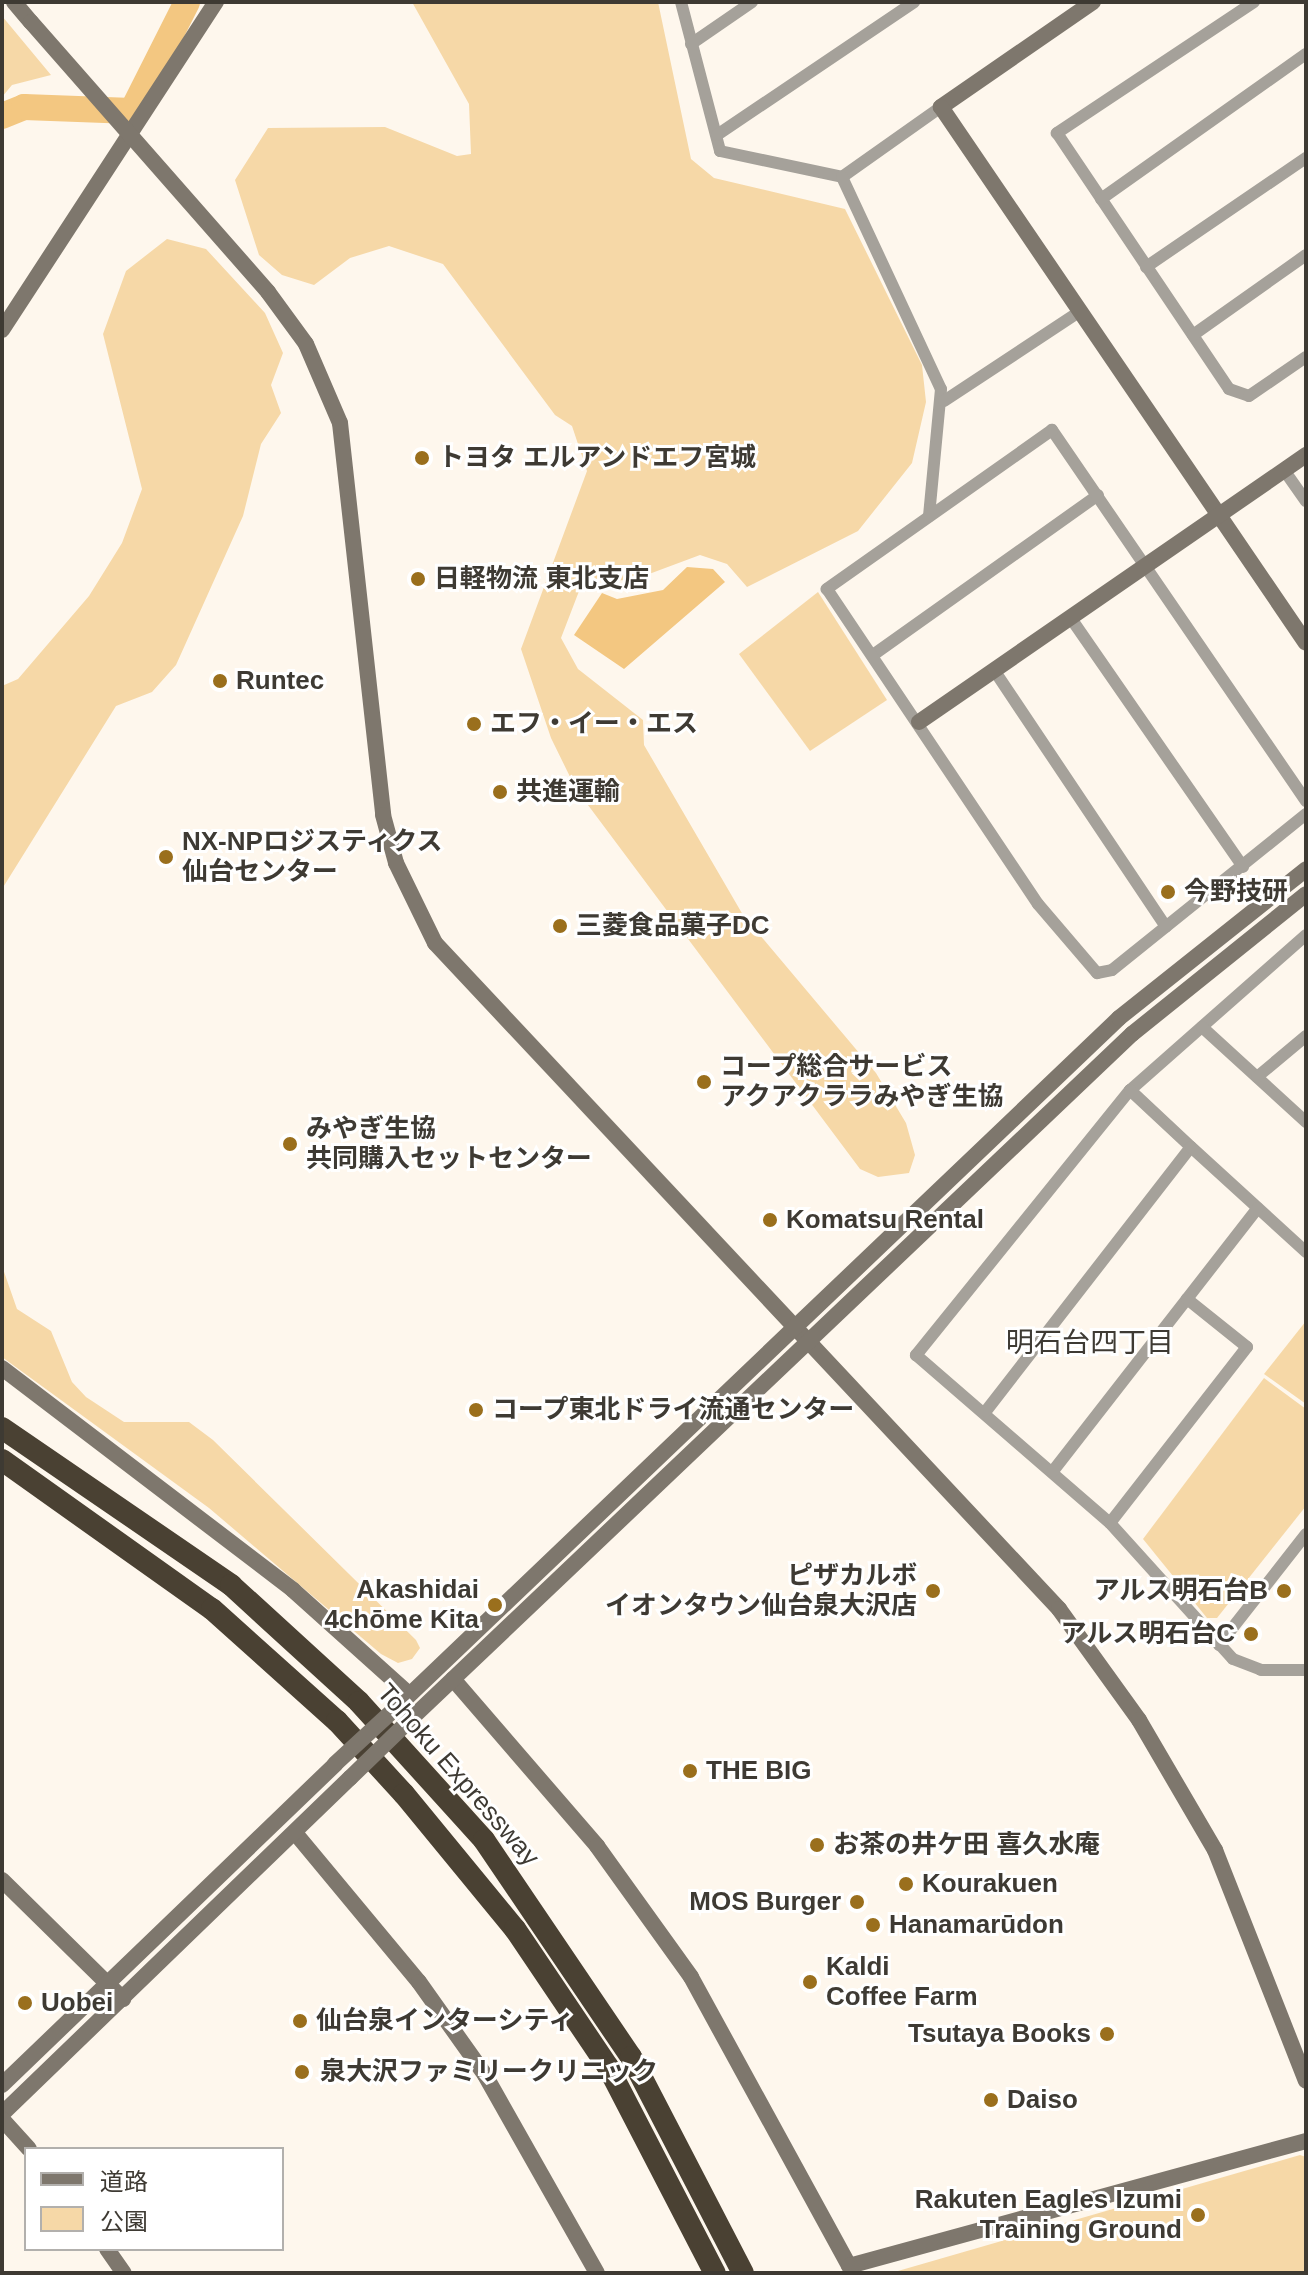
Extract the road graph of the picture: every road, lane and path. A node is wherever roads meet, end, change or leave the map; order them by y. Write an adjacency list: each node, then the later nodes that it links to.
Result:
1 (14, 2): 50 (street, bridge)
2 (216, 2): 18 (street)
3 (681, 2): 8 (street)
4 (752, 2): 8 (street)
5 (914, 2): 11 (street)
6 (1254, 2): 14 (street)
7 (1090, 3): 10 (street)
8 (691, 44): 11 (street)
9 (1306, 54): 14 (street)
10 (941, 107): 13 (street); 17 (street)
11 (717, 135): 13 (street)
12 (1306, 158): 16 (street)
13 (842, 177): 21 (street)
14 (1101, 199): 16 (street)
15 (1306, 255): 19 (street)
16 (1146, 267): 19 (street)
17 (1079, 312): 21 (street); 26 (street)
18 (2, 330)
19 (1193, 335): 20 (street)
20 (1306, 357)
21 (944, 401): 27 (street)
22 (1306, 455): 23 (street)
23 (1284, 470): 25 (street); 26 (street)
24 (1098, 495): 27 (street); 28 (street); 31 (street)
25 (1306, 501)
26 (1217, 515): 28 (street); 30 (street)
27 (929, 516): 31 (street)
28 (1145, 566): 29 (street); 34 (street)
29 (1070, 617): 32 (street); 36 (street)
30 (1306, 643)
31 (873, 655): 33 (street)
32 (994, 670): 33 (street); 39 (street)
33 (919, 722): 39 (street)
34 (1306, 801)
35 (1306, 814): 36 (street)
36 (1243, 867): 39 (street)
37 (1306, 869): 50 (street)
38 (1306, 894): 51 (street)
39 (1166, 927)
40 (1306, 935): 41 (street)
41 (1202, 1027): 43 (street); 44 (street)
42 (1306, 1036): 43 (street)
43 (1257, 1077): 45 (street)
44 (1130, 1090): 46 (street); 53 (street)
45 (1306, 1122)
46 (1191, 1147): 47 (street); 53 (street)
47 (1258, 1208): 48 (street); 49 (street)
48 (1306, 1252)
49 (1187, 1299): 56 (street); 57 (street)
50 (793, 1325): 51 (street); 62 (street)
51 (807, 1341): 61 (street); 67 (street)
52 (2, 1368): 62 (street)
53 (986, 1411): 56 (street)
54 (2, 1428): 76 (highway, Tohoku Expressway)
55 (2, 1460): 75 (highway, Tohoku Expressway)
56 (1053, 1471): 57 (street)
57 (1110, 1523): 59 (street)
58 (1306, 1534): 59 (street)
59 (1219, 1645): 60 (street)
60 (1306, 1670)
61 (453, 1679): 63 (street, bridge); 70 (street)
62 (405, 1699): 65 (street, bridge)
63 (296, 1834): 66 (street); 74 (street)
64 (2, 1880): 65 (street)
65 (106, 1982): 66 (street); 68 (street)
66 (123, 1999): 69 (street)
67 (1306, 2081)
68 (2, 2085)
69 (2, 2117): 71 (street)
70 (1306, 2141)
71 (27, 2147)
72 (108, 2251): 73 (street)
73 (124, 2273)
74 (597, 2273)
75 (715, 2273)
76 (743, 2273)

